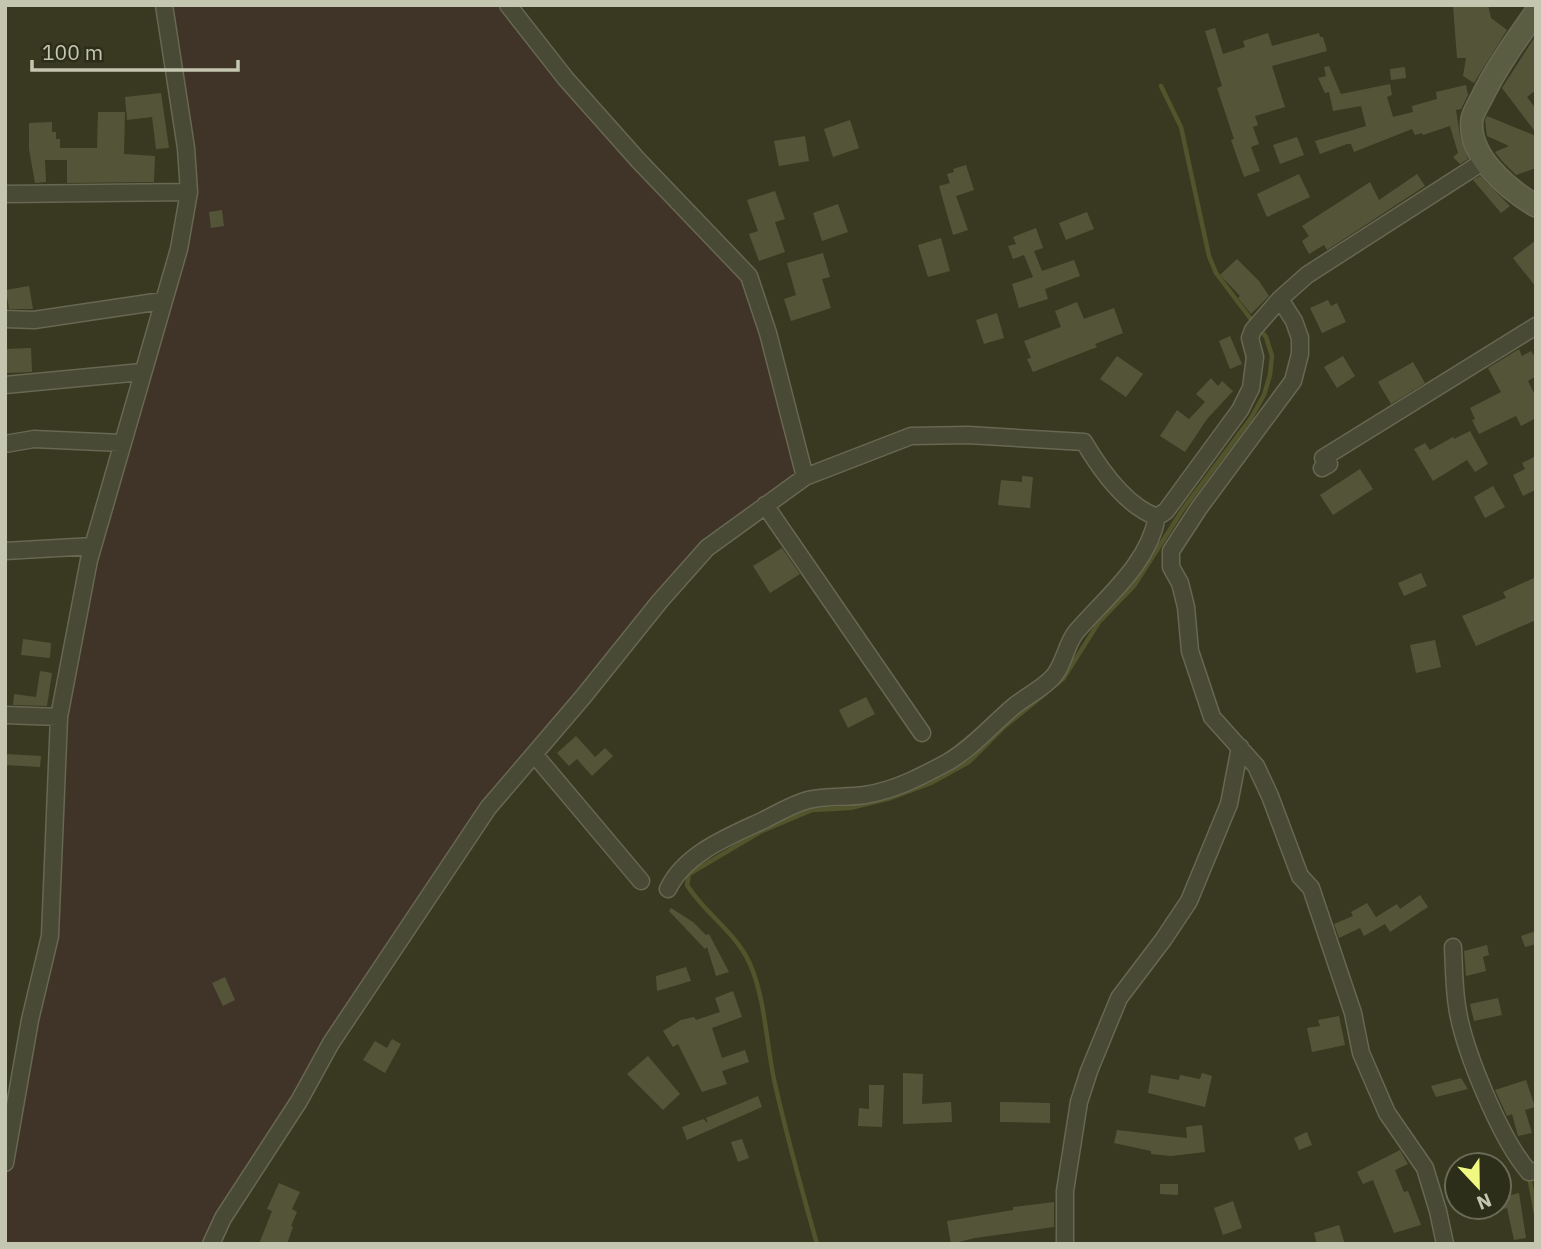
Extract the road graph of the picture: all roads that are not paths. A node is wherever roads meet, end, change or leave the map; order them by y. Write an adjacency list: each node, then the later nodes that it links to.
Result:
1 (164, 5): 5 (street)
2 (508, 5): 17 (street)
3 (1536, 12): 4 (street)
4 (1484, 160): 7 (street); 8 (street)
5 (189, 192): 6 (street); 9 (street)
6 (5, 194)
7 (1536, 206)
8 (1279, 299): 19 (street); 25 (street)
9 (162, 301): 10 (street); 12 (street)
10 (5, 319)
11 (1536, 326): 16 (street)
12 (142, 372): 13 (street); 14 (street)
13 (5, 385)
14 (122, 443): 15 (street); 20 (street)
15 (5, 444)
16 (1322, 468)
17 (805, 477): 18 (street); 19 (street)
18 (765, 505): 24 (street); 26 (street)
19 (1157, 517): 28 (street)
20 (93, 546): 21 (street); 23 (street)
21 (5, 551)
22 (5, 715): 23 (street)
23 (59, 717): 30 (street)
24 (922, 733)
25 (1240, 747): 33 (street); 34 (street)
26 (534, 754): 27 (street); 32 (street)
27 (641, 881)
28 (668, 889)
29 (1453, 947): 31 (street)
30 (5, 1163)
31 (1536, 1171)
32 (211, 1244)
33 (1065, 1244)
34 (1444, 1244)

